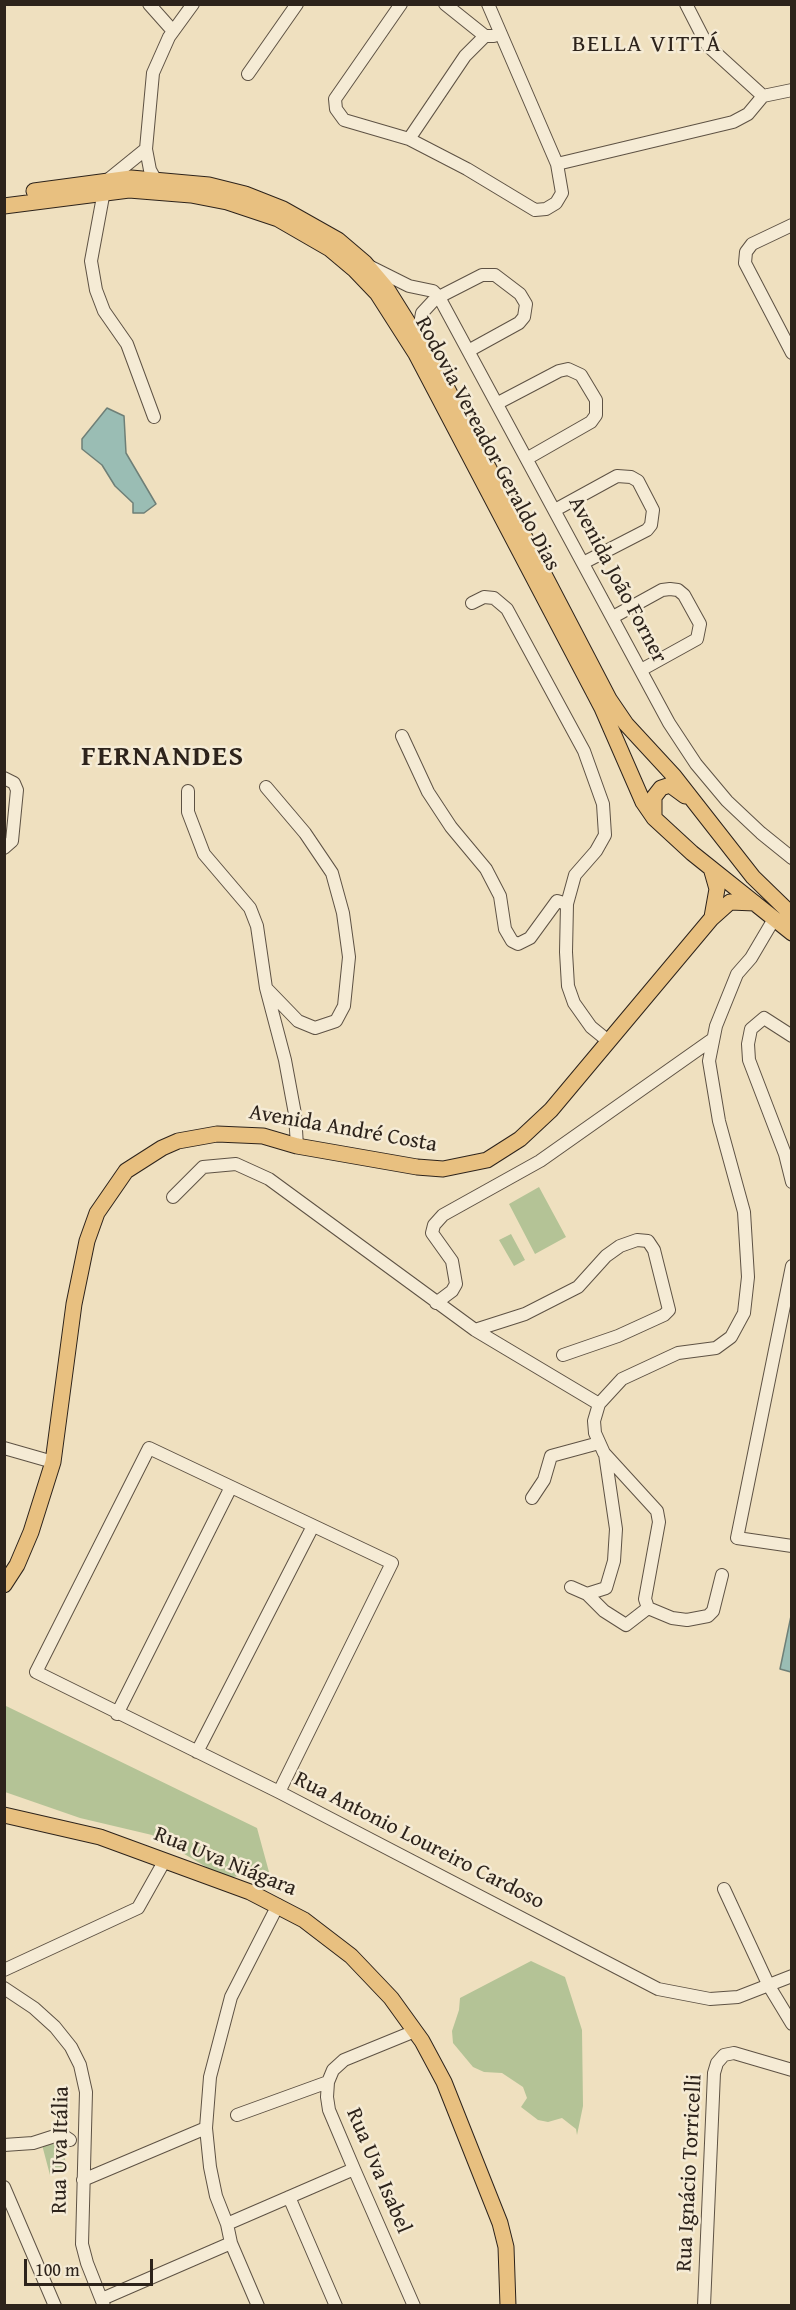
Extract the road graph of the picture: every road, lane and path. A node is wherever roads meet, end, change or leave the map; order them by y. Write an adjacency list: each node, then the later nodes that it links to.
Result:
1 (149, 4): 10 (street)
2 (193, 4): 10 (street)
3 (297, 4): 13 (street)
4 (401, 4): 16 (street)
5 (446, 4): 12 (street)
6 (455, 4): 7 (street)
7 (461, 4)
8 (488, 4): 11 (street)
9 (686, 4): 15 (street)
10 (173, 31): 17 (street)
11 (501, 35): 12 (street); 18 (street)
12 (485, 36): 16 (street)
13 (248, 74)
14 (792, 90): 15 (street)
15 (763, 96): 18 (street)
16 (409, 139): 18 (street)
17 (146, 149): 19 (street); 20 (street)
18 (557, 164)
19 (155, 178): 20 (main road, Rodovia Vereador Geraldo Dias); 24 (main road, Rodovia Vereador Geraldo Dias)
20 (106, 185): 21 (main road, Rodovia Vereador Geraldo Dias); 22 (main road, Rodovia Vereador Geraldo Dias); 30 (street); 42 (main road, Rodovia Vereador Geraldo Dias)
21 (4, 196)
22 (4, 206)
23 (792, 225): 28 (street)
24 (365, 263): 25 (street); 26 (main road, Rodovia Vereador Geraldo Dias)
25 (439, 297): 26 (street); 27 (street, Avenida João Forner); 27 (street)
26 (418, 335): 41 (main road, Rodovia Vereador Geraldo Dias)
27 (470, 350): 29 (street, Avenida João Forner)
28 (792, 353)
29 (498, 403): 31 (street, Avenida João Forner); 31 (street)
30 (154, 417)
31 (528, 458): 32 (street, Avenida João Forner)
32 (555, 510): 33 (street, Avenida João Forner); 33 (street)
33 (583, 563): 35 (street, Avenida João Forner)
34 (472, 603): 47 (street)
35 (613, 617): 36 (street, Avenida João Forner); 36 (street)
36 (641, 670): 44 (street, Avenida João Forner)
37 (402, 736): 47 (street)
38 (4, 778): 43 (street)
39 (266, 788): 52 (street)
40 (189, 791): 52 (street)
41 (699, 807): 42 (main road); 48 (main road, Rodovia Vereador Geraldo Dias)
42 (654, 818): 45 (main road, Rodovia Vereador Geraldo Dias)
43 (4, 848)
44 (792, 858)
45 (711, 868): 46 (main road, Rodovia Vereador Geraldo Dias); 49 (main road, Avenida André Costa)
46 (755, 903): 49 (main road, Avenida André Costa); 50 (main road, Rodovia Vereador Geraldo Dias)
47 (567, 904): 55 (street)
48 (792, 915)
49 (711, 919): 55 (main road, Avenida André Costa)
50 (774, 919): 51 (main road, Rodovia Vereador Geraldo Dias); 54 (street)
51 (792, 933)
52 (266, 988): 56 (street)
53 (792, 1036): 57 (street)
54 (713, 1039): 60 (street); 63 (street)
55 (607, 1040): 56 (main road, Avenida André Costa)
56 (297, 1146): 66 (main road, Avenida André Costa)
57 (792, 1182)
58 (173, 1197): 60 (street)
59 (792, 1266): 70 (street)
60 (436, 1303): 61 (street)
61 (475, 1330): 62 (street); 63 (street)
62 (563, 1355)
63 (599, 1404): 65 (street)
64 (4, 1448): 66 (street)
65 (602, 1448): 68 (street); 74 (street); 75 (street)
66 (53, 1462): 72 (main road, Avenida André Costa)
67 (231, 1487): 69 (street); 76 (street); 76 (street, Rua Antonio Loureiro Cardoso)
68 (532, 1498)
69 (313, 1526): 77 (street); 78 (street)
70 (792, 1546)
71 (722, 1575): 75 (street)
72 (4, 1585)
73 (571, 1587): 74 (street)
74 (587, 1594): 75 (street)
75 (648, 1608)
76 (117, 1714): 77 (street, Rua Antonio Loureiro Cardoso)
77 (197, 1752): 78 (street, Rua Antonio Loureiro Cardoso)
78 (279, 1792): 85 (street, Rua Antonio Loureiro Cardoso)
79 (4, 1815): 80 (main road, Rua Uva Niágara)
80 (165, 1860): 82 (main road, Rua Uva Niágara); 83 (street)
81 (724, 1889): 85 (street)
82 (278, 1905): 88 (main road, Rua Uva Niágara); 92 (street)
83 (4, 1970)
84 (792, 1976): 85 (street, Rua Antonio Loureiro Cardoso)
85 (770, 1986): 87 (street)
86 (4, 1988): 96 (street, Rua Uva Itália)
87 (792, 2024)
88 (415, 2031): 90 (street); 106 (main road, Rua Uva Niágara)
89 (792, 2070): 107 (street, Rua Ignácio Torricelli)
90 (328, 2082): 91 (street); 95 (street, Rua Uva Isabel)
91 (237, 2115)
92 (206, 2128): 96 (street); 99 (street)
93 (70, 2140): 94 (street)
94 (4, 2145)
95 (354, 2169): 98 (street); 105 (street, Rua Uva Isabel)
96 (83, 2180): 101 (street, Rua Uva Itália)
97 (4, 2187): 102 (street)
98 (289, 2197): 99 (street); 104 (street)
99 (227, 2224): 100 (street)
100 (231, 2243): 101 (street); 103 (street)
101 (103, 2302)
102 (55, 2306)
103 (258, 2306)
104 (336, 2306)
105 (414, 2306)
106 (508, 2306)
107 (704, 2306)

